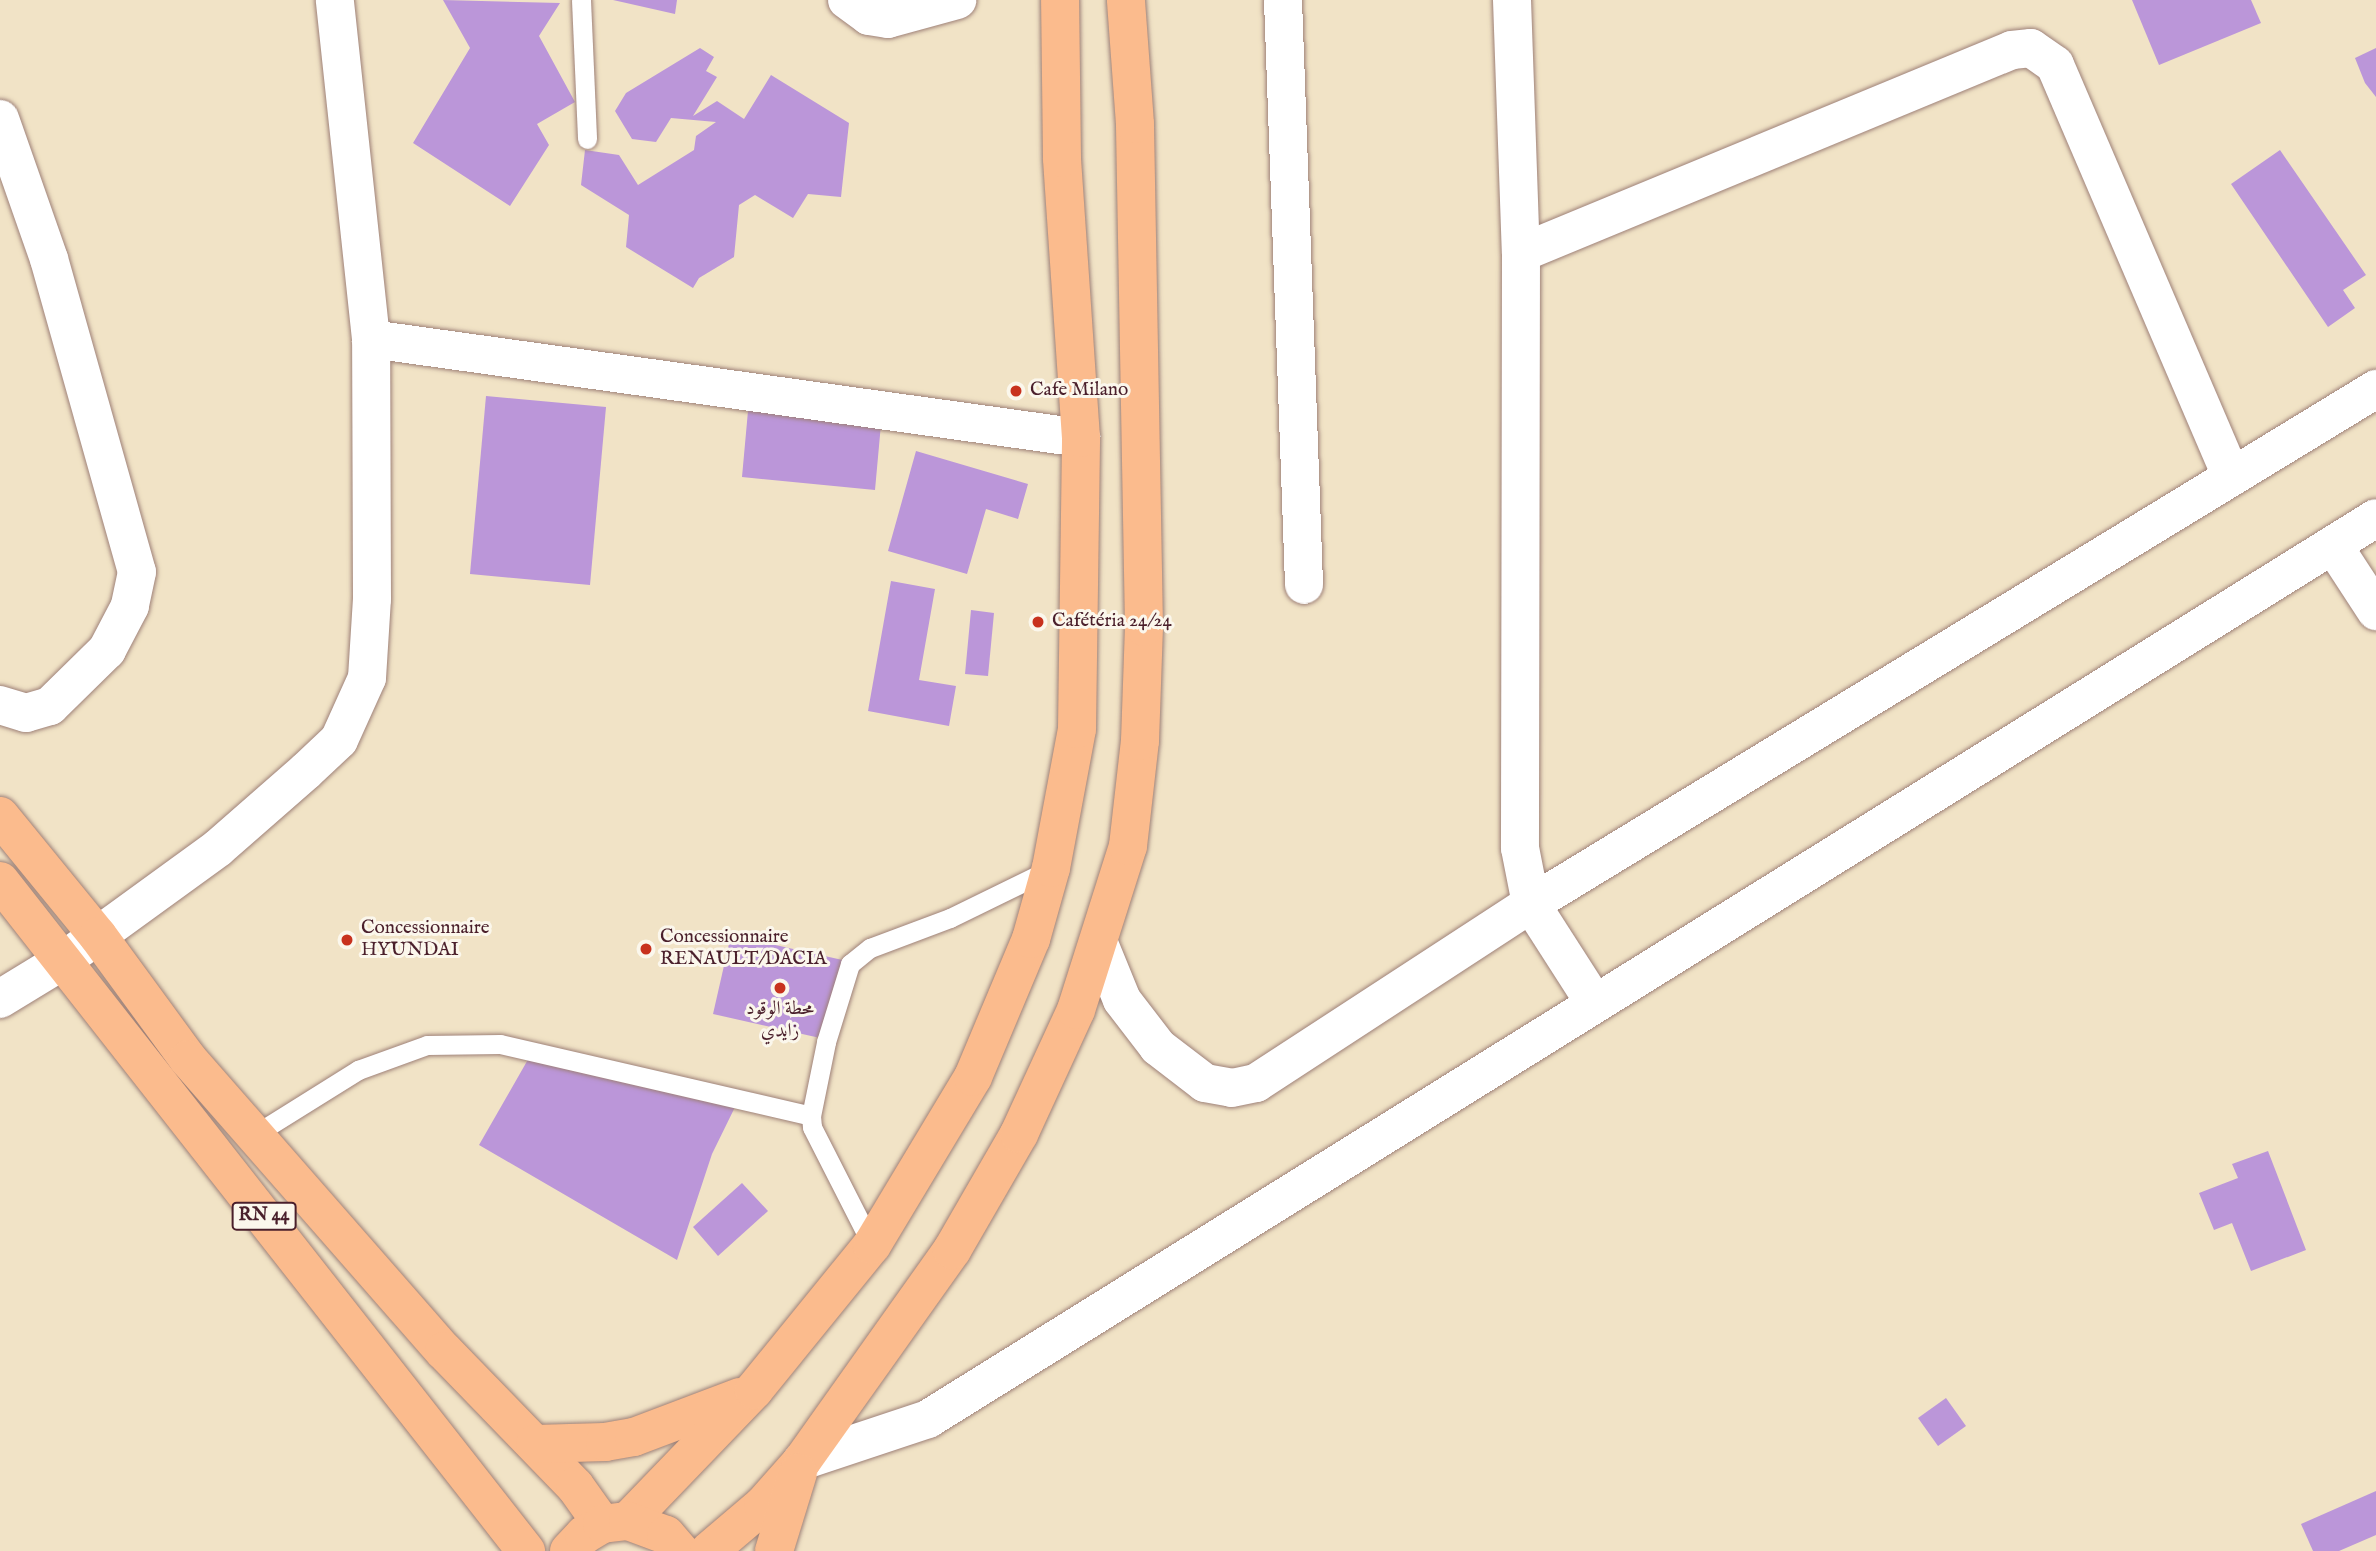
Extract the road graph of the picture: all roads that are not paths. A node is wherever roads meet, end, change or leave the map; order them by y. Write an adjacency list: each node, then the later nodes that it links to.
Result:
1 (335, 0): 12 (street)
2 (581, 0): 10 (lane)
3 (847, 0): 4 (street)
4 (957, 0)
5 (1060, 0): 14 (main road)
6 (1126, 0): 26 (main road)
7 (1283, 0): 18 (street)
8 (1513, 0): 11 (street)
9 (0, 119): 20 (street)
10 (587, 139)
11 (1521, 253): 15 (street); 24 (street)
12 (371, 339): 14 (street); 25 (street)
13 (2376, 389): 15 (street)
14 (1081, 438): 22 (main road)
15 (2232, 477): 24 (street)
16 (2376, 518): 17 (street)
17 (2333, 545): 19 (street); 29 (street)
18 (1304, 585)
19 (2376, 611)
20 (0, 705)
21 (0, 816): 25 (main road)
22 (1051, 868): 30 (lane); 32 (main road)
23 (0, 881): 27 (main road, RN 44)
24 (1531, 904): 26 (street); 29 (street)
25 (98, 936): 27 (street); 31 (main road)
26 (1100, 946): 35 (main road)
27 (64, 960): 28 (street); 37 (main road, RN 44)
28 (0, 999)
29 (1594, 1002): 35 (street)
30 (811, 1116): 31 (lane); 32 (lane)
31 (254, 1135): 34 (main road)
32 (872, 1245): 33 (main road)
33 (754, 1390): 34 (main road); 36 (main road)
34 (535, 1444): 36 (main road)
35 (802, 1461): 40 (main road); 41 (main road)
36 (615, 1523): 38 (main road); 39 (main road)
37 (526, 1551)
38 (569, 1551)
39 (680, 1551)
40 (709, 1551)
41 (774, 1551)

